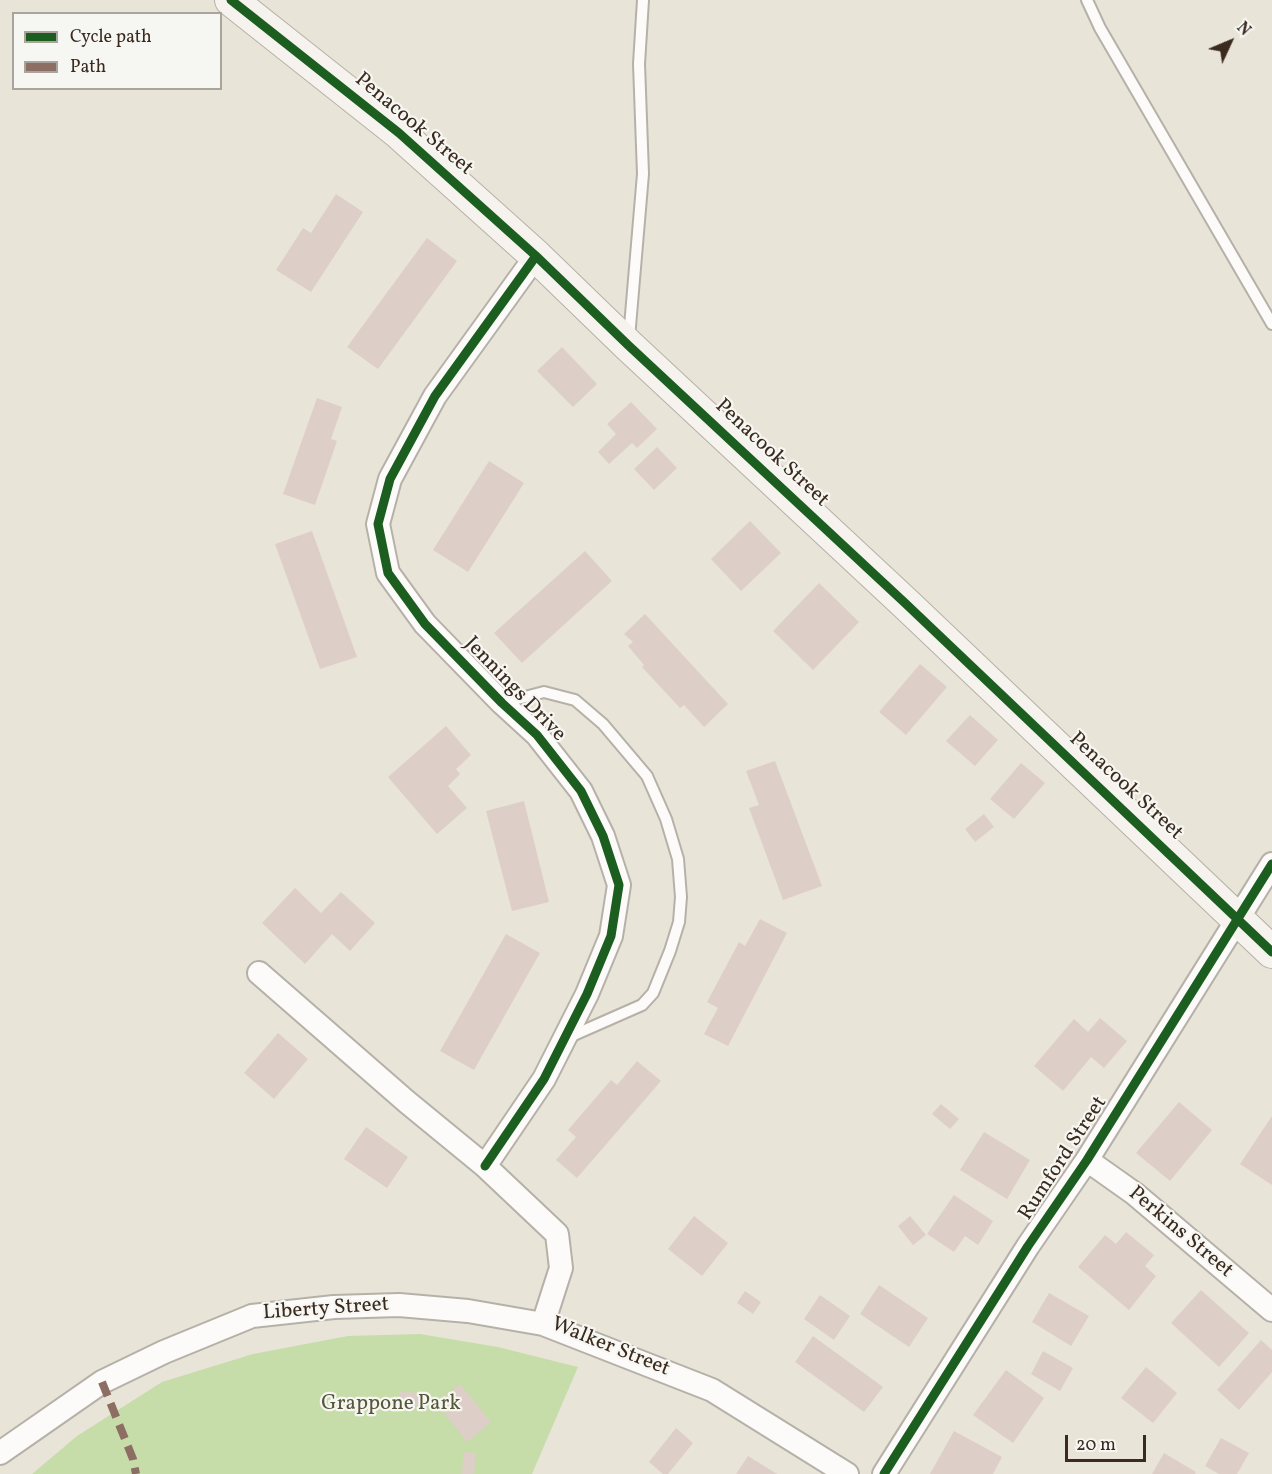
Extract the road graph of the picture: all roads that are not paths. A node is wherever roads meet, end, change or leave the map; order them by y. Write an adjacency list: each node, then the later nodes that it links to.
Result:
1 (231, 0): 4 (street, Penacook Street)
2 (643, 0): 6 (lane)
3 (1087, 0): 5 (lane)
4 (536, 256): 6 (street, Penacook Street); 7 (street, Jennings Drive)
5 (1272, 324)
6 (628, 345): 9 (street, Penacook Street)
7 (502, 703): 12 (street, Jennings Drive); 12 (lane)
8 (1272, 864): 9 (street, Rumford Street)
9 (1238, 919): 10 (street, Penacook Street); 13 (street, Rumford Street)
10 (1272, 952)
11 (259, 973): 14 (street, Walker Street)
12 (564, 1039): 14 (street, Jennings Drive)
13 (1087, 1160): 15 (street, Perkins Street); 19 (street, Rumford Street)
14 (485, 1166): 16 (street, Walker Street)
15 (1272, 1310)
16 (543, 1324): 17 (street, Liberty Street); 18 (street, Walker Street)
17 (0, 1453)
18 (847, 1474)
19 (884, 1474)

